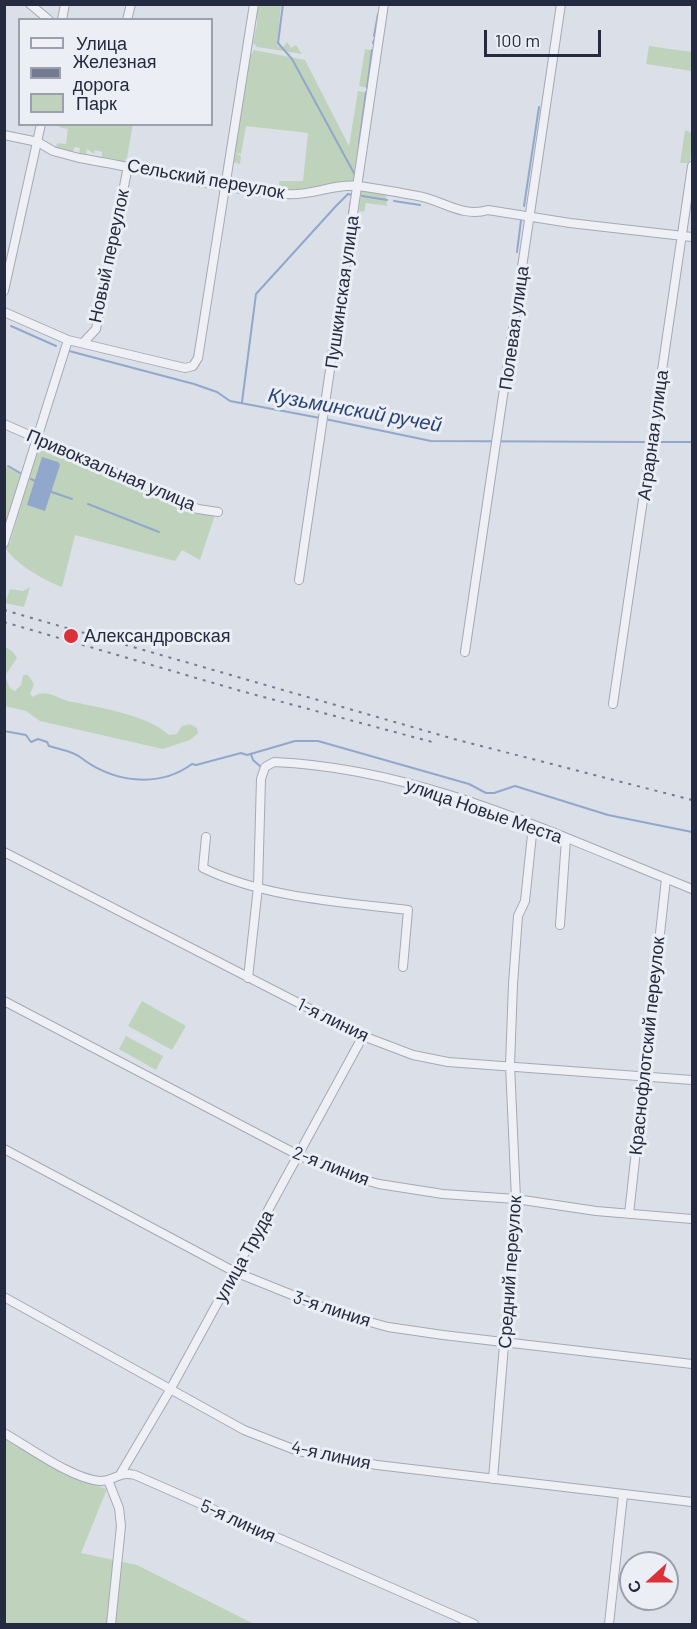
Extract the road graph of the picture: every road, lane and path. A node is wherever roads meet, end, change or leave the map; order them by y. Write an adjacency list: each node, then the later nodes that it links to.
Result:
1 (30, 4): 5 (street)
2 (254, 4): 11 (street)
3 (384, 4): 12 (street, Пушкинская улица)
4 (561, 4): 13 (street, Полевая улица)
5 (47, 18)
6 (41, 126): 8 (street)
7 (4, 135): 8 (street, Сельский переулок)
8 (38, 142): 9 (street, Сельский переулок); 16 (street)
9 (128, 166): 11 (street, Сельский переулок); 19 (street, Новый переулок)
10 (693, 166): 14 (street, Аграрная улица)
11 (227, 186): 12 (street, Сельский переулок); 19 (street)
12 (358, 186): 13 (street, Сельский переулок); 24 (street, Пушкинская улица)
13 (530, 216): 14 (street, Сельский переулок); 25 (street, Полевая улица)
14 (683, 236): 15 (street, Сельский переулок); 26 (street, Аграрная улица)
15 (693, 237)
16 (4, 291)
17 (4, 312): 18 (street)
18 (68, 340): 19 (street); 21 (street)
19 (84, 342)
20 (4, 424): 21 (street, Привокзальная улица)
21 (37, 440): 22 (street, Привокзальная улица); 23 (street)
22 (218, 513)
23 (4, 543)
24 (299, 580)
25 (465, 652)
26 (613, 704)
27 (533, 825): 29 (street, улица Новые Места); 32 (street, улица Новые Места); 39 (street, Средний переулок)
28 (206, 837): 32 (street)
29 (566, 839): 31 (street, улица Новые Места); 34 (street)
30 (4, 852): 36 (street, 1-я линия)
31 (666, 879): 33 (street, улица Новые Места); 40 (street, Краснофлотский переулок)
32 (258, 887): 35 (street); 36 (street)
33 (693, 889)
34 (560, 925)
35 (403, 968)
36 (248, 978): 38 (street, 1-я линия)
37 (4, 1001): 43 (street, 2-я линия)
38 (363, 1036): 39 (street, 1-я линия); 43 (street, улица Труда)
39 (510, 1065): 40 (street, 1-я линия); 44 (street, Средний переулок)
40 (643, 1077): 41 (street, 1-я линия); 45 (street, Краснофлотский переулок)
41 (693, 1080)
42 (4, 1149): 47 (street, 3-я линия)
43 (300, 1156): 44 (street, 2-я линия); 47 (street, улица Труда)
44 (516, 1199): 45 (street, 2-я линия); 49 (street, Средний переулок)
45 (629, 1214): 46 (street, 2-я линия)
46 (693, 1219)
47 (235, 1272): 49 (street, 3-я линия); 51 (street, улица Труда)
48 (4, 1297): 51 (street, 4-я линия)
49 (506, 1343): 50 (street, 3-я линия); 54 (street, Средний переулок)
50 (693, 1364)
51 (171, 1390): 53 (street, улица Труда); 54 (street, 4-я линия)
52 (4, 1433): 55 (street)
53 (122, 1473): 55 (street); 59 (street, 5-я линия)
54 (493, 1479): 56 (street, 4-я линия)
55 (108, 1480): 58 (street)
56 (623, 1495): 57 (street, 4-я линия); 60 (street)
57 (693, 1502)
58 (111, 1624)
59 (474, 1624)
60 (609, 1624)

